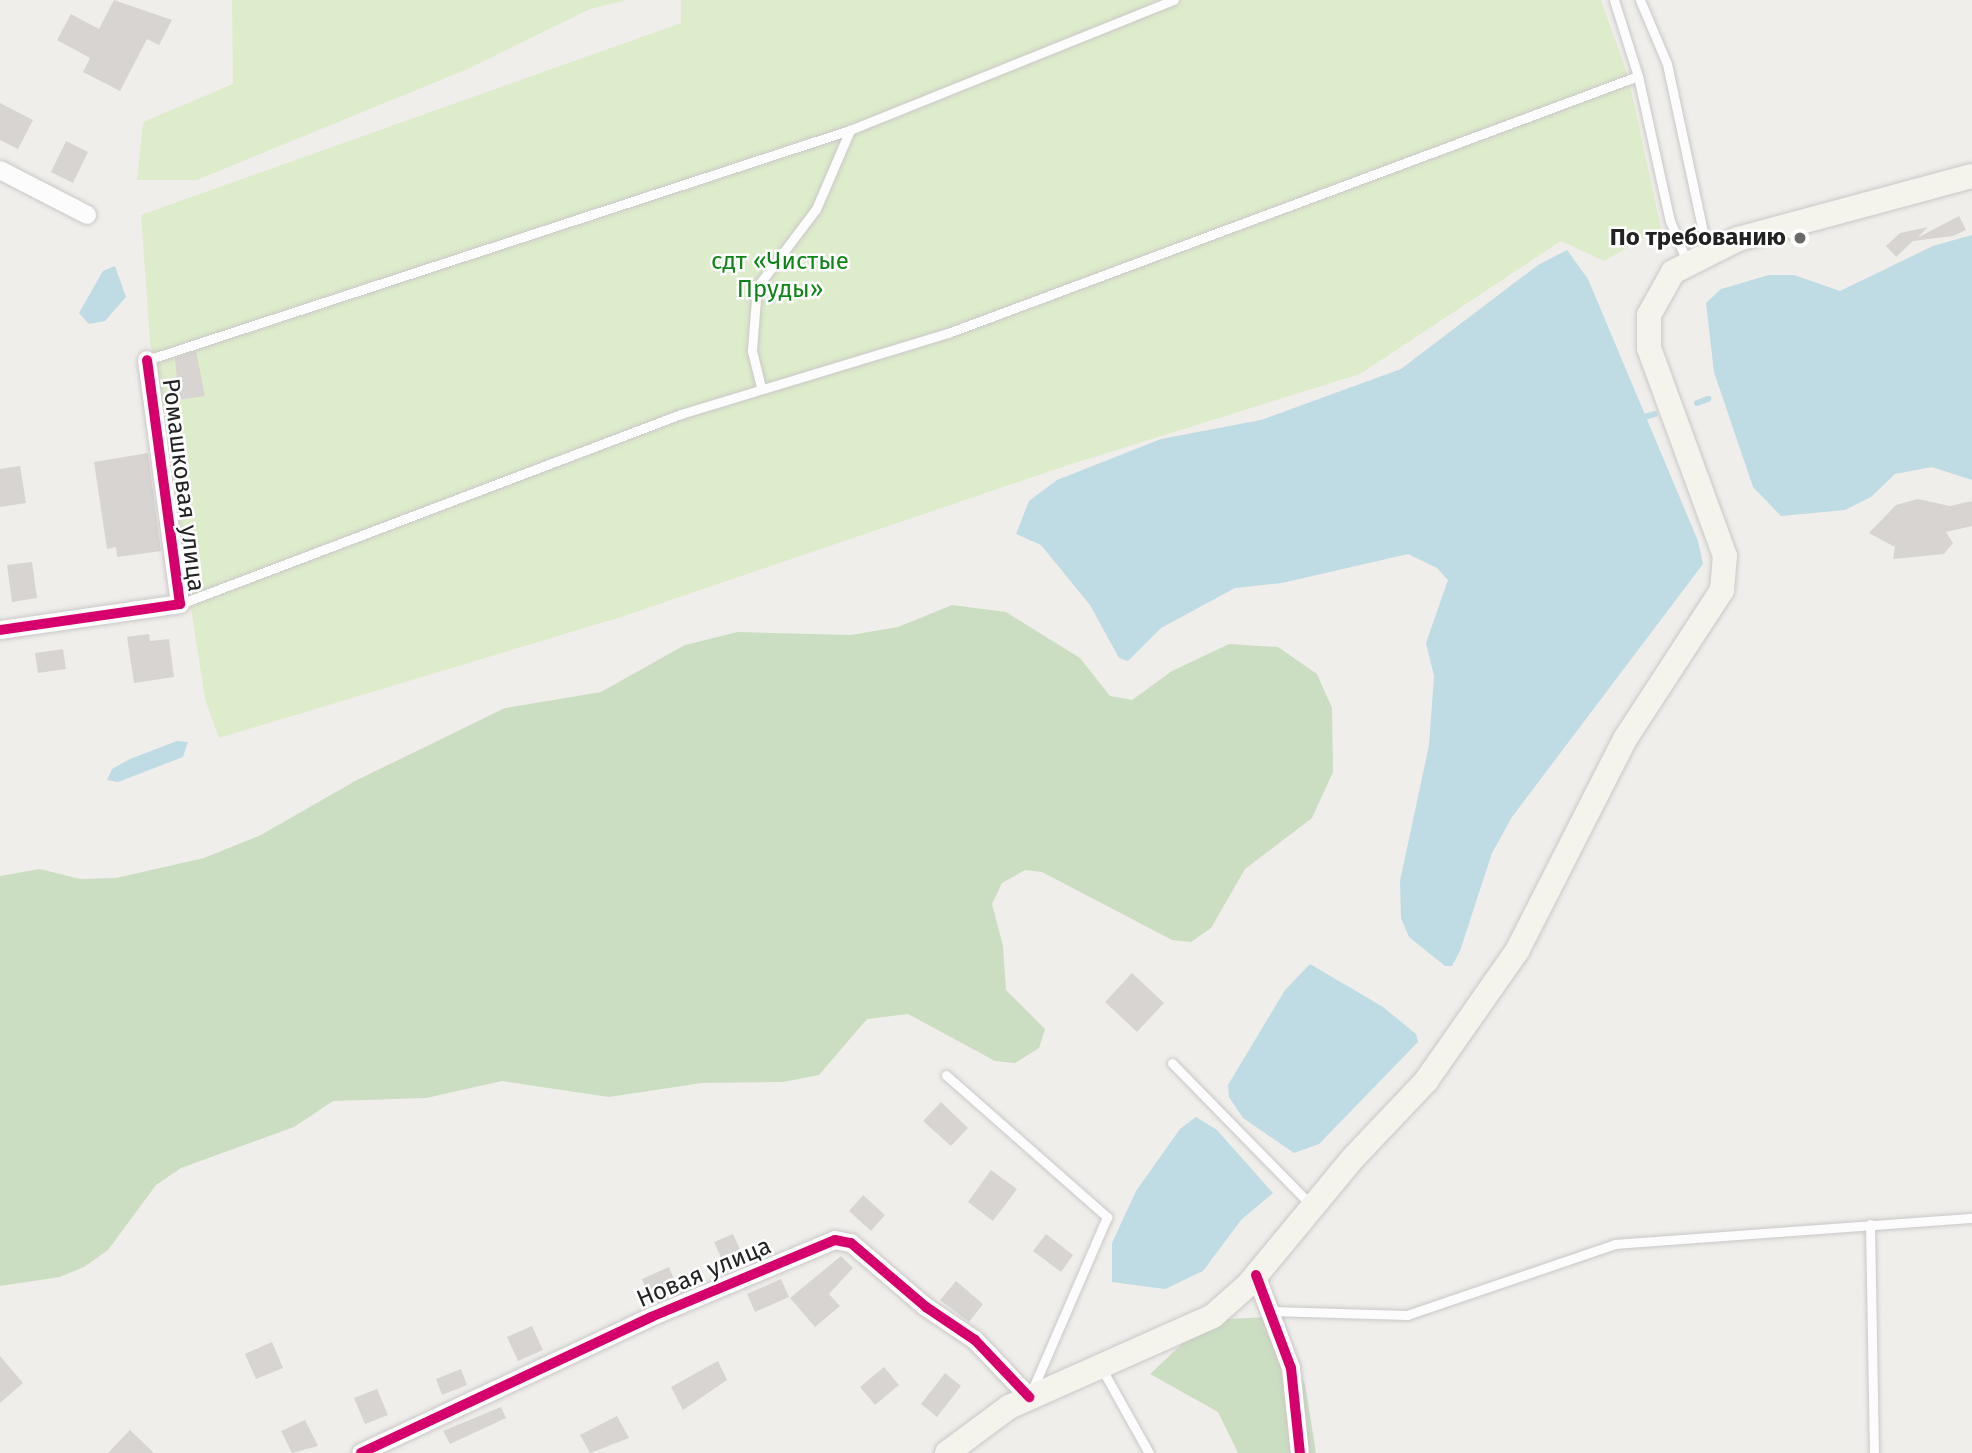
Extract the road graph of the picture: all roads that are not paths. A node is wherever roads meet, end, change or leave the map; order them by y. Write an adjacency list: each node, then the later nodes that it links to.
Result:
1 (1174, 0): 5 (lane)
2 (1614, 0): 4 (lane)
3 (1640, 0): 9 (lane)
4 (1638, 76): 9 (lane); 11 (lane)
5 (850, 130): 10 (lane); 11 (lane)
6 (0, 170): 8 (street)
7 (1972, 176): 9 (main road)
8 (87, 215)
9 (1697, 257): 16 (main road)
10 (147, 360): 12 (street, Ромашковая улица)
11 (761, 387): 12 (lane)
12 (180, 604): 13 (street, Ромашковая улица)
13 (0, 630)
14 (1172, 1063): 16 (lane)
15 (946, 1075): 22 (lane)
16 (1312, 1206): 19 (main road)
17 (1972, 1218): 18 (lane)
18 (1870, 1224): 20 (lane); 27 (lane)
19 (1256, 1275): 20 (street); 21 (main road)
20 (1271, 1311): 26 (street)
21 (1100, 1367): 22 (main road); 25 (lane)
22 (1029, 1396): 23 (street, Новая улица); 24 (main road)
23 (361, 1453)
24 (947, 1453)
25 (1149, 1453)
26 (1300, 1453)
27 (1874, 1453)

